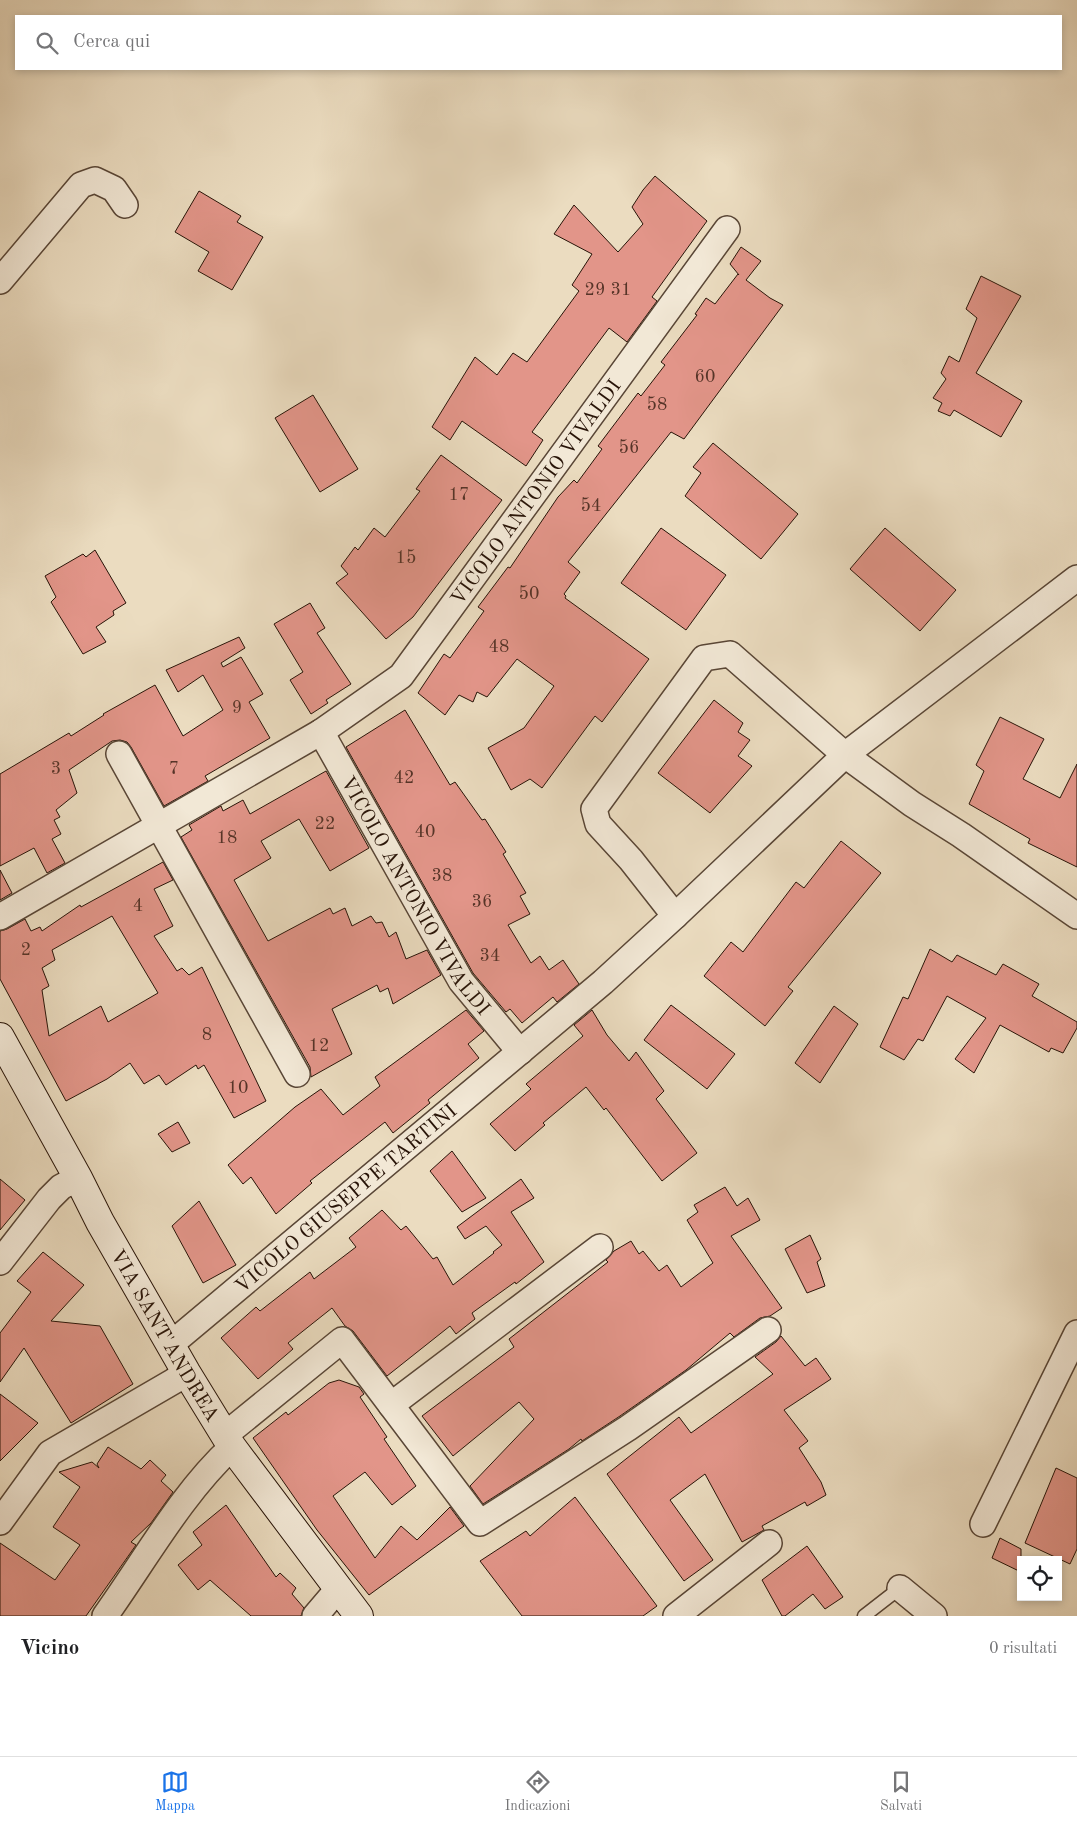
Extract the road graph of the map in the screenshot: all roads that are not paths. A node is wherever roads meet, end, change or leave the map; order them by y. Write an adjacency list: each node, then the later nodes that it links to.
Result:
1 (125, 205): 3 (street)
2 (727, 229): 5 (street, VICOLO ANTONIO VIVALDI)
3 (0, 281)
4 (1077, 578): 7 (street, VICOLO GIUSEPPE TARTINI)
5 (321, 732): 8 (street, VICOLO ANTONIO VIVALDI); 13 (street, VICOLO ANTONIO VIVALDI)
6 (118, 754): 8 (street)
7 (845, 755): 9 (street, VICOLO GIUSEPPE TARTINI); 9 (street); 10 (street)
8 (159, 826): 11 (street, VICOLO ANTONIO VIVALDI); 14 (street)
9 (675, 916): 13 (street, VICOLO GIUSEPPE TARTINI)
10 (1077, 916)
11 (0, 917)
12 (0, 1037): 15 (street, VIA SANT'ANDREA)
13 (520, 1052): 20 (street, VICOLO GIUSEPPE TARTINI)
14 (297, 1074)
15 (78, 1178): 17 (street); 20 (street, VIA SANT'ANDREA)
16 (600, 1247): 22 (street)
17 (0, 1262)
18 (768, 1330): 22 (street)
19 (1077, 1333): 25 (street)
20 (170, 1345): 21 (street, VIA SANT'ANDREA)
21 (186, 1372): 23 (street, VIA SANT'ANDREA); 24 (street)
22 (391, 1405): 23 (street)
23 (229, 1441): 28 (street, VIA SANT'ANDREA); 29 (street)
24 (0, 1522)
25 (983, 1524)
26 (769, 1543): 32 (street)
27 (900, 1588): 33 (lane); 34 (street)
28 (338, 1589): 30 (street); 31 (street, VIA SANT'ANDREA)
29 (105, 1616)
30 (314, 1616)
31 (359, 1616)
32 (676, 1616)
33 (865, 1616)
34 (934, 1616)

